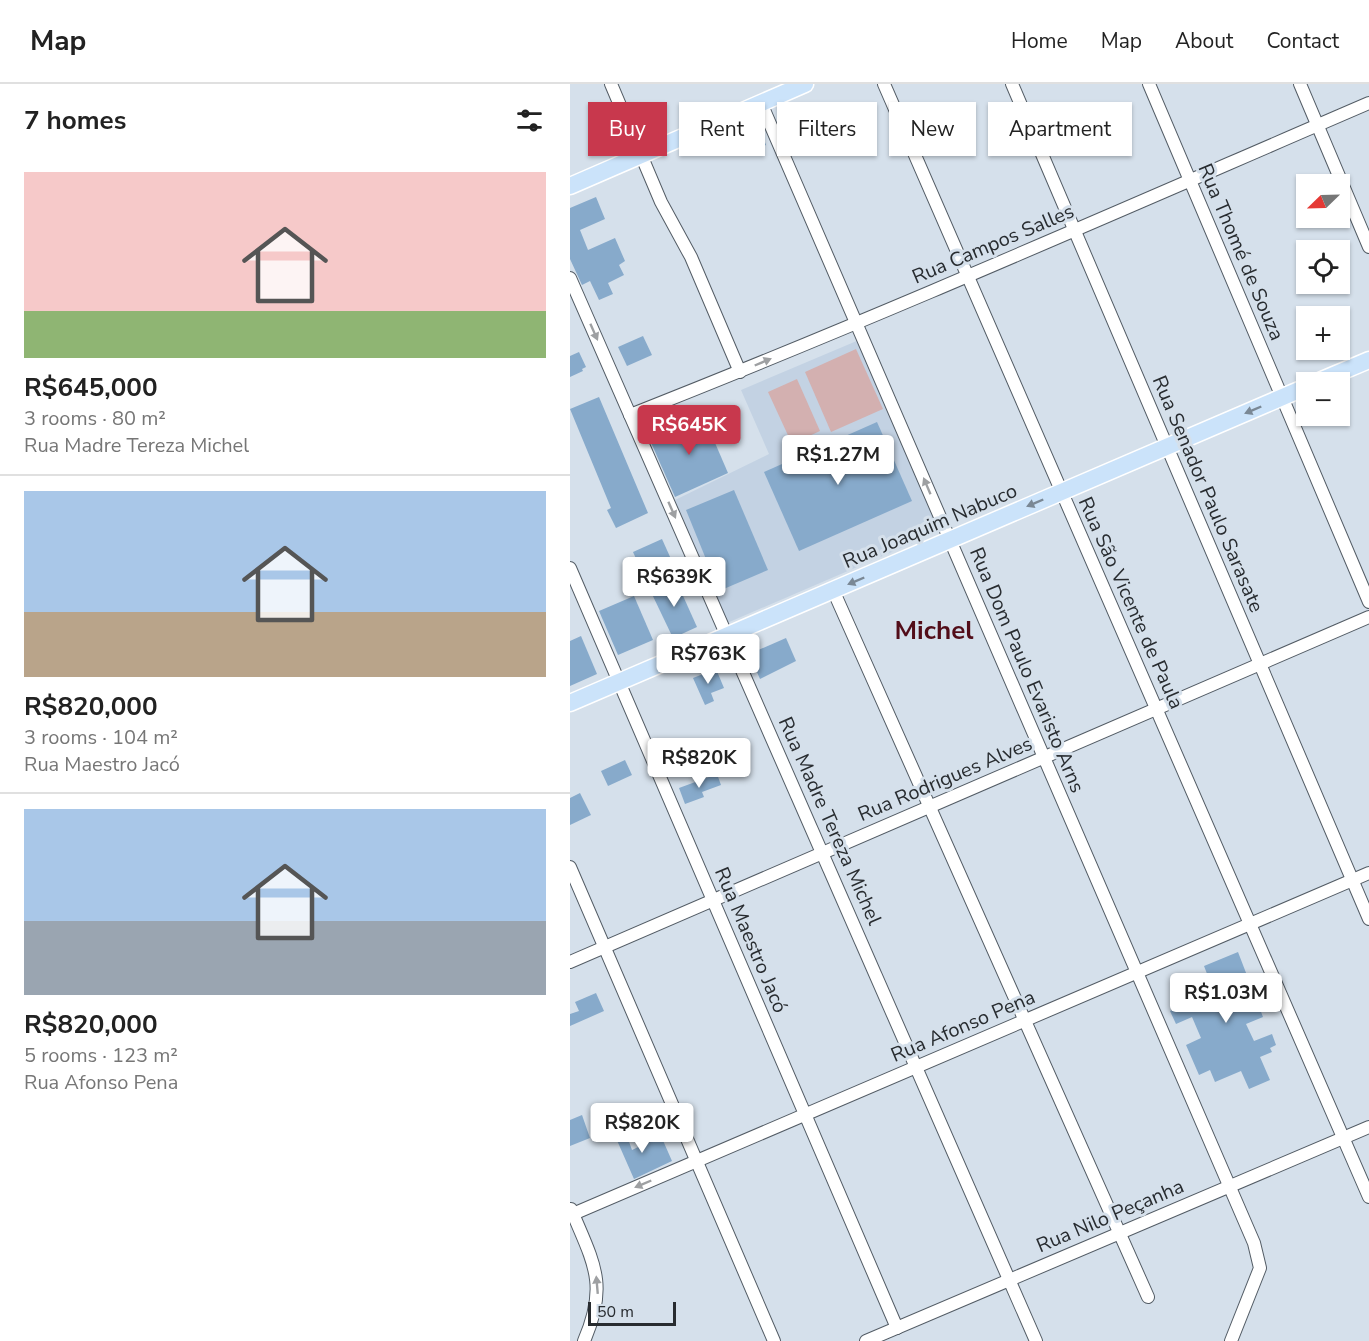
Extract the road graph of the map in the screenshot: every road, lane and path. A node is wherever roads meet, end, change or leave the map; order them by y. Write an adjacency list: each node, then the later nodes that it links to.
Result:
1 (610, 84): 7 (street)
2 (805, 84): 8 (main road)
3 (884, 84): 18 (street, Rua São Vicente de Paula)
4 (1012, 84): 16 (street, Rua Senador Paulo Sarasate)
5 (1149, 84): 14 (street, Rua Thomé de Souza)
6 (1300, 84): 11 (street)
7 (618, 102)
8 (763, 102)
9 (1369, 103): 11 (street, Rua Campos Salles)
10 (765, 112): 20 (street, Rua Dom Paulo Evaristo Arns)
11 (1317, 125): 14 (street, Rua Campos Salles); 17 (street)
12 (638, 156): 15 (main road)
13 (640, 156): 22 (street)
14 (1190, 181): 16 (street, Rua Campos Salles); 25 (street, Rua Thomé de Souza)
15 (570, 186)
16 (1075, 231): 18 (street, Rua Campos Salles); 27 (street, Rua Senador Paulo Sarasate)
17 (1369, 247)
18 (967, 275): 20 (street, Rua Campos Salles); 28 (street, Rua São Vicente de Paula)
19 (570, 278): 26 (street, Rua Madre Tereza Michel, one-way to 26)
20 (856, 323): 22 (street, Rua Campos Salles, one-way to 20); 29 (street, Rua Dom Paulo Evaristo Arns, one-way to 20)
21 (1369, 360): 23 (main road)
22 (740, 372): 26 (street, Rua Campos Salles)
23 (1341, 372)
24 (1296, 391): 25 (main road, Rua Joaquim Nabuco)
25 (1282, 397): 27 (main road, Rua Joaquim Nabuco, one-way to 27); 32 (street, Rua Thomé de Souza)
26 (630, 415): 34 (street, Rua Madre Tereza Michel, one-way to 34)
27 (1167, 447): 28 (main road, Rua Joaquim Nabuco); 35 (street, Rua Senador Paulo Sarasate)
28 (1061, 492): 29 (main road, Rua Joaquim Nabuco, one-way to 29); 38 (street, Rua São Vicente de Paula)
29 (950, 540): 31 (main road, Rua Joaquim Nabuco, one-way to 31); 39 (street, Rua Dom Paulo Evaristo Arns)
30 (570, 568): 36 (street, Rua Maestro Jacó)
31 (833, 590): 34 (main road, Rua Joaquim Nabuco); 40 (street)
32 (1369, 602)
33 (1369, 617): 35 (street, Rua Rodrigues Alves)
34 (727, 636): 36 (main road, Rua Joaquim Nabuco); 41 (street, Rua Madre Tereza Michel)
35 (1260, 664): 38 (street, Rua Rodrigues Alves); 44 (street, Rua Senador Paulo Sarasate)
36 (619, 682): 37 (main road, Rua Joaquim Nabuco); 45 (street, Rua Maestro Jacó)
37 (570, 704)
38 (1156, 709): 39 (street, Rua Rodrigues Alves); 47 (street, Rua São Vicente de Paula)
39 (1044, 757): 40 (street, Rua Rodrigues Alves); 50 (street, Rua Dom Paulo Evaristo Arns)
40 (930, 807): 41 (street, Rua Rodrigues Alves); 51 (street)
41 (822, 853): 45 (street, Rua Rodrigues Alves); 52 (street, Rua Madre Tereza Michel)
42 (570, 867): 48 (street)
43 (1369, 873): 44 (street, Rua Afonso Pena)
44 (1353, 880): 46 (street, Rua Senador Paulo Sarasate); 47 (street, Rua Afonso Pena)
45 (713, 900): 48 (street, Rua Rodrigues Alves); 53 (street, Rua Maestro Jacó)
46 (1369, 919)
47 (1250, 924): 50 (street, Rua Afonso Pena); 55 (street, Rua São Vicente de Paula)
48 (604, 947): 49 (street, Rua Rodrigues Alves); 56 (street)
49 (570, 962)
50 (1137, 973): 51 (street, Rua Afonso Pena); 57 (street, Rua Dom Paulo Evaristo Arns)
51 (1025, 1021): 52 (street, Rua Afonso Pena); 60 (street)
52 (917, 1067): 53 (street, Rua Afonso Pena); 61 (street, Rua Madre Tereza Michel)
53 (806, 1115): 56 (street, Rua Afonso Pena); 63 (street, Rua Maestro Jacó)
54 (1369, 1127): 55 (street, Rua Nilo Peçanha)
55 (1343, 1138): 57 (street, Rua Nilo Peçanha); 58 (street, Rua São Vicente de Paula)
56 (697, 1161): 59 (street, Rua Afonso Pena, one-way to 59); 65 (street)
57 (1230, 1186): 60 (street, Rua Nilo Peçanha); 68 (street, Rua Dom Paulo Evaristo Arns)
58 (1369, 1197)
59 (571, 1211): 64 (street, one-way to 59)
60 (1120, 1233): 61 (street, Rua Nilo Peçanha); 62 (street)
61 (1010, 1280): 63 (street, Rua Nilo Peçanha); 67 (street, Rua Madre Tereza Michel)
62 (1149, 1297)
63 (897, 1328): 66 (street, Rua Nilo Peçanha)
64 (584, 1341)
65 (774, 1341)
66 (866, 1341)
67 (1036, 1341)
68 (1231, 1341)

